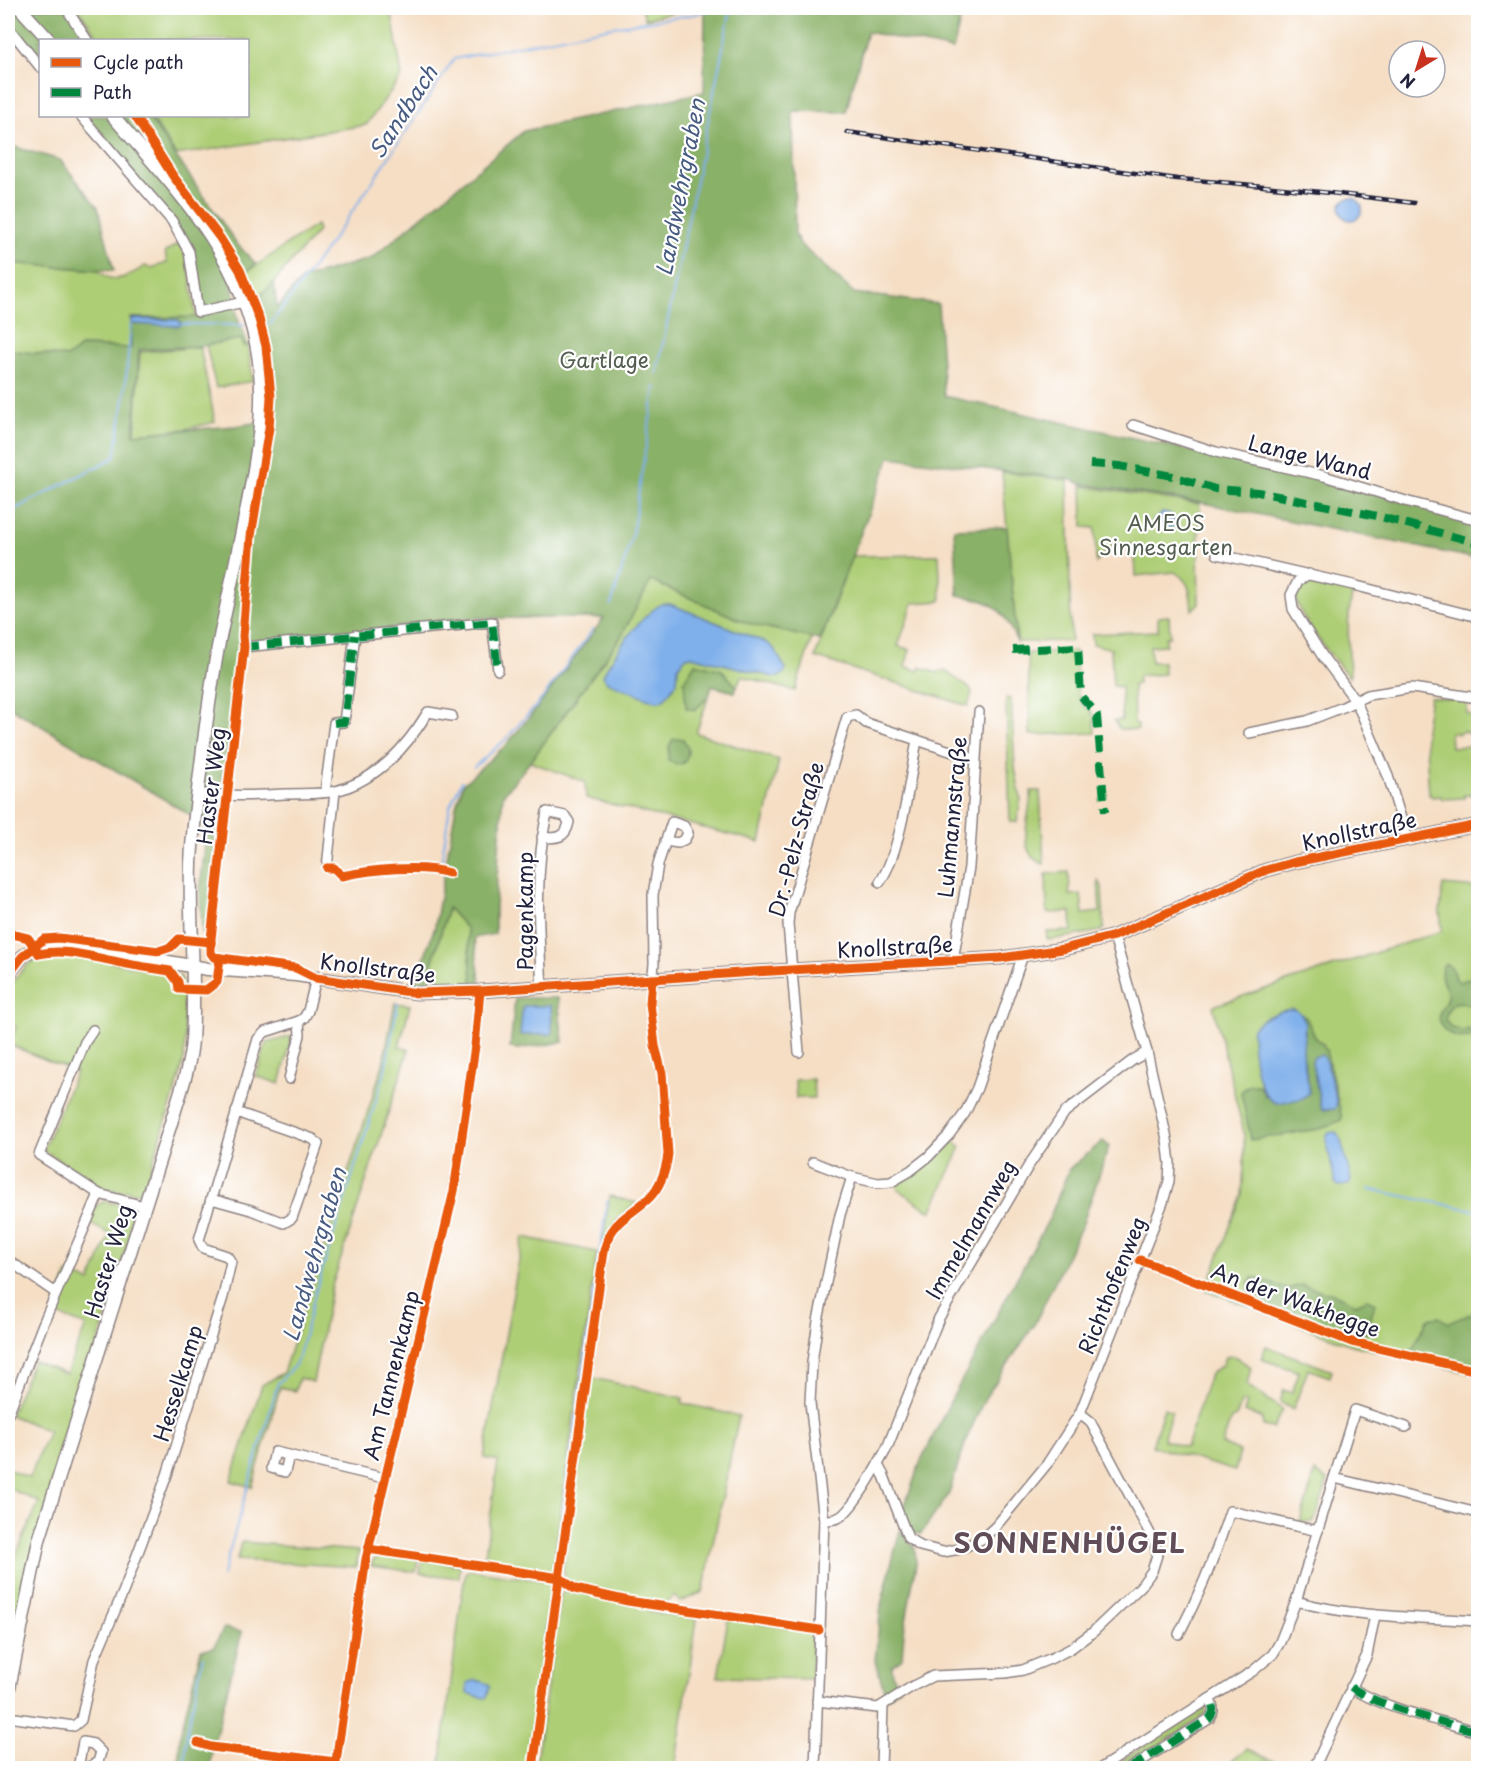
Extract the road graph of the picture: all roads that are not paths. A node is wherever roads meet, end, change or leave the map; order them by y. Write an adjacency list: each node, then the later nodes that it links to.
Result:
1 (20, 8): 4 (street)
2 (66, 8): 5 (street)
3 (8, 27): 6 (street)
4 (48, 39)
5 (86, 39)
6 (39, 66)
7 (82, 117): 11 (street)
8 (114, 117): 11 (street, Haster Weg)
9 (136, 117): 10 (street)
10 (173, 176)
11 (244, 302): 30 (street, Haster Weg)
12 (1133, 425): 13 (street, Lange Wand)
13 (1479, 520)
14 (1217, 554): 15 (street)
15 (1309, 574): 16 (street); 22 (street)
16 (1479, 618)
17 (355, 635): 19 (street); 20 (street); 29 (street)
18 (243, 636): 19 (street, Haster Weg)
19 (244, 647): 31 (street, Haster Weg)
20 (498, 670)
21 (1479, 698): 22 (street)
22 (1354, 700): 25 (street); 34 (street)
23 (979, 712): 27 (street, Luhmannstraße)
24 (452, 716): 28 (street)
25 (1249, 733)
26 (917, 740): 27 (street); 37 (street); 45 (street, Dr.-Pelz-Straße)
27 (974, 759): 43 (street, Luhmannstraße)
28 (335, 791): 29 (street); 36 (street)
29 (325, 792): 31 (street)
30 (198, 794): 31 (street); 44 (street, Haster Weg)
31 (227, 796): 40 (street, Haster Weg)
32 (1479, 825): 34 (street, Knollstraße)
33 (542, 837): 49 (street, Pagenkamp)
34 (1407, 838): 39 (street, Knollstraße)
35 (664, 841): 48 (street)
36 (327, 867)
37 (880, 882)
38 (8, 933): 41 (street)
39 (1114, 936): 42 (street, Knollstraße); 55 (street, Richthofenweg)
40 (211, 939)
41 (35, 947): 44 (street, Knollstraße); 46 (street)
42 (1023, 955): 43 (street, Knollstraße); 59 (street)
43 (953, 961): 45 (street, Knollstraße)
44 (192, 967): 47 (street, Knollstraße); 62 (street, Haster Weg)
45 (793, 970): 48 (street, Knollstraße); 54 (street)
46 (8, 975)
47 (316, 978): 50 (street, Knollstraße); 51 (street)
48 (652, 979): 49 (street, Knollstraße); 53 (street)
49 (542, 986): 50 (street, Knollstraße)
50 (480, 991): 72 (street, Am Tannenkamp)
51 (299, 1021): 56 (street); 57 (street, Hesselkamp)
52 (93, 1030): 60 (street)
53 (654, 1046)
54 (799, 1052)
55 (1148, 1052): 67 (street, Richthofenweg); 71 (street, Immelmannweg)
56 (289, 1079)
57 (236, 1112): 61 (street, Hesselkamp); 61 (street)
58 (813, 1162): 59 (street)
59 (852, 1177): 75 (street)
60 (99, 1194): 62 (street); 64 (street)
61 (211, 1199): 86 (street, Hesselkamp)
62 (144, 1206): 82 (street, Haster Weg)
63 (8, 1260): 64 (street)
64 (56, 1293): 66 (street)
65 (8, 1382): 66 (street)
66 (19, 1384): 68 (street)
67 (1080, 1413): 71 (street, Richthofenweg); 85 (street)
68 (8, 1414)
69 (1406, 1426): 73 (street)
70 (290, 1455): 72 (street, Am Tannenkamp)
71 (878, 1466): 75 (street, Immelmannweg)
72 (384, 1478): 91 (street, Am Tannenkamp)
73 (1334, 1478): 74 (street); 76 (street)
74 (1479, 1513)
75 (824, 1520): 84 (street)
76 (1318, 1531): 77 (street); 80 (street)
77 (1296, 1601): 78 (street); 83 (street)
78 (1375, 1615): 79 (street); 81 (street)
79 (1479, 1621)
80 (1179, 1634)
81 (1351, 1687): 87 (street); 95 (street)
82 (8, 1693)
83 (1209, 1698): 88 (street); 94 (street)
84 (817, 1701): 85 (street); 92 (street)
85 (883, 1706): 93 (street)
86 (8, 1717)
87 (1479, 1732)
88 (1104, 1766)
89 (78, 1768): 90 (street)
90 (87, 1768)
91 (335, 1768)
92 (814, 1768)
93 (881, 1768)
94 (1130, 1768)
95 (1314, 1768)

